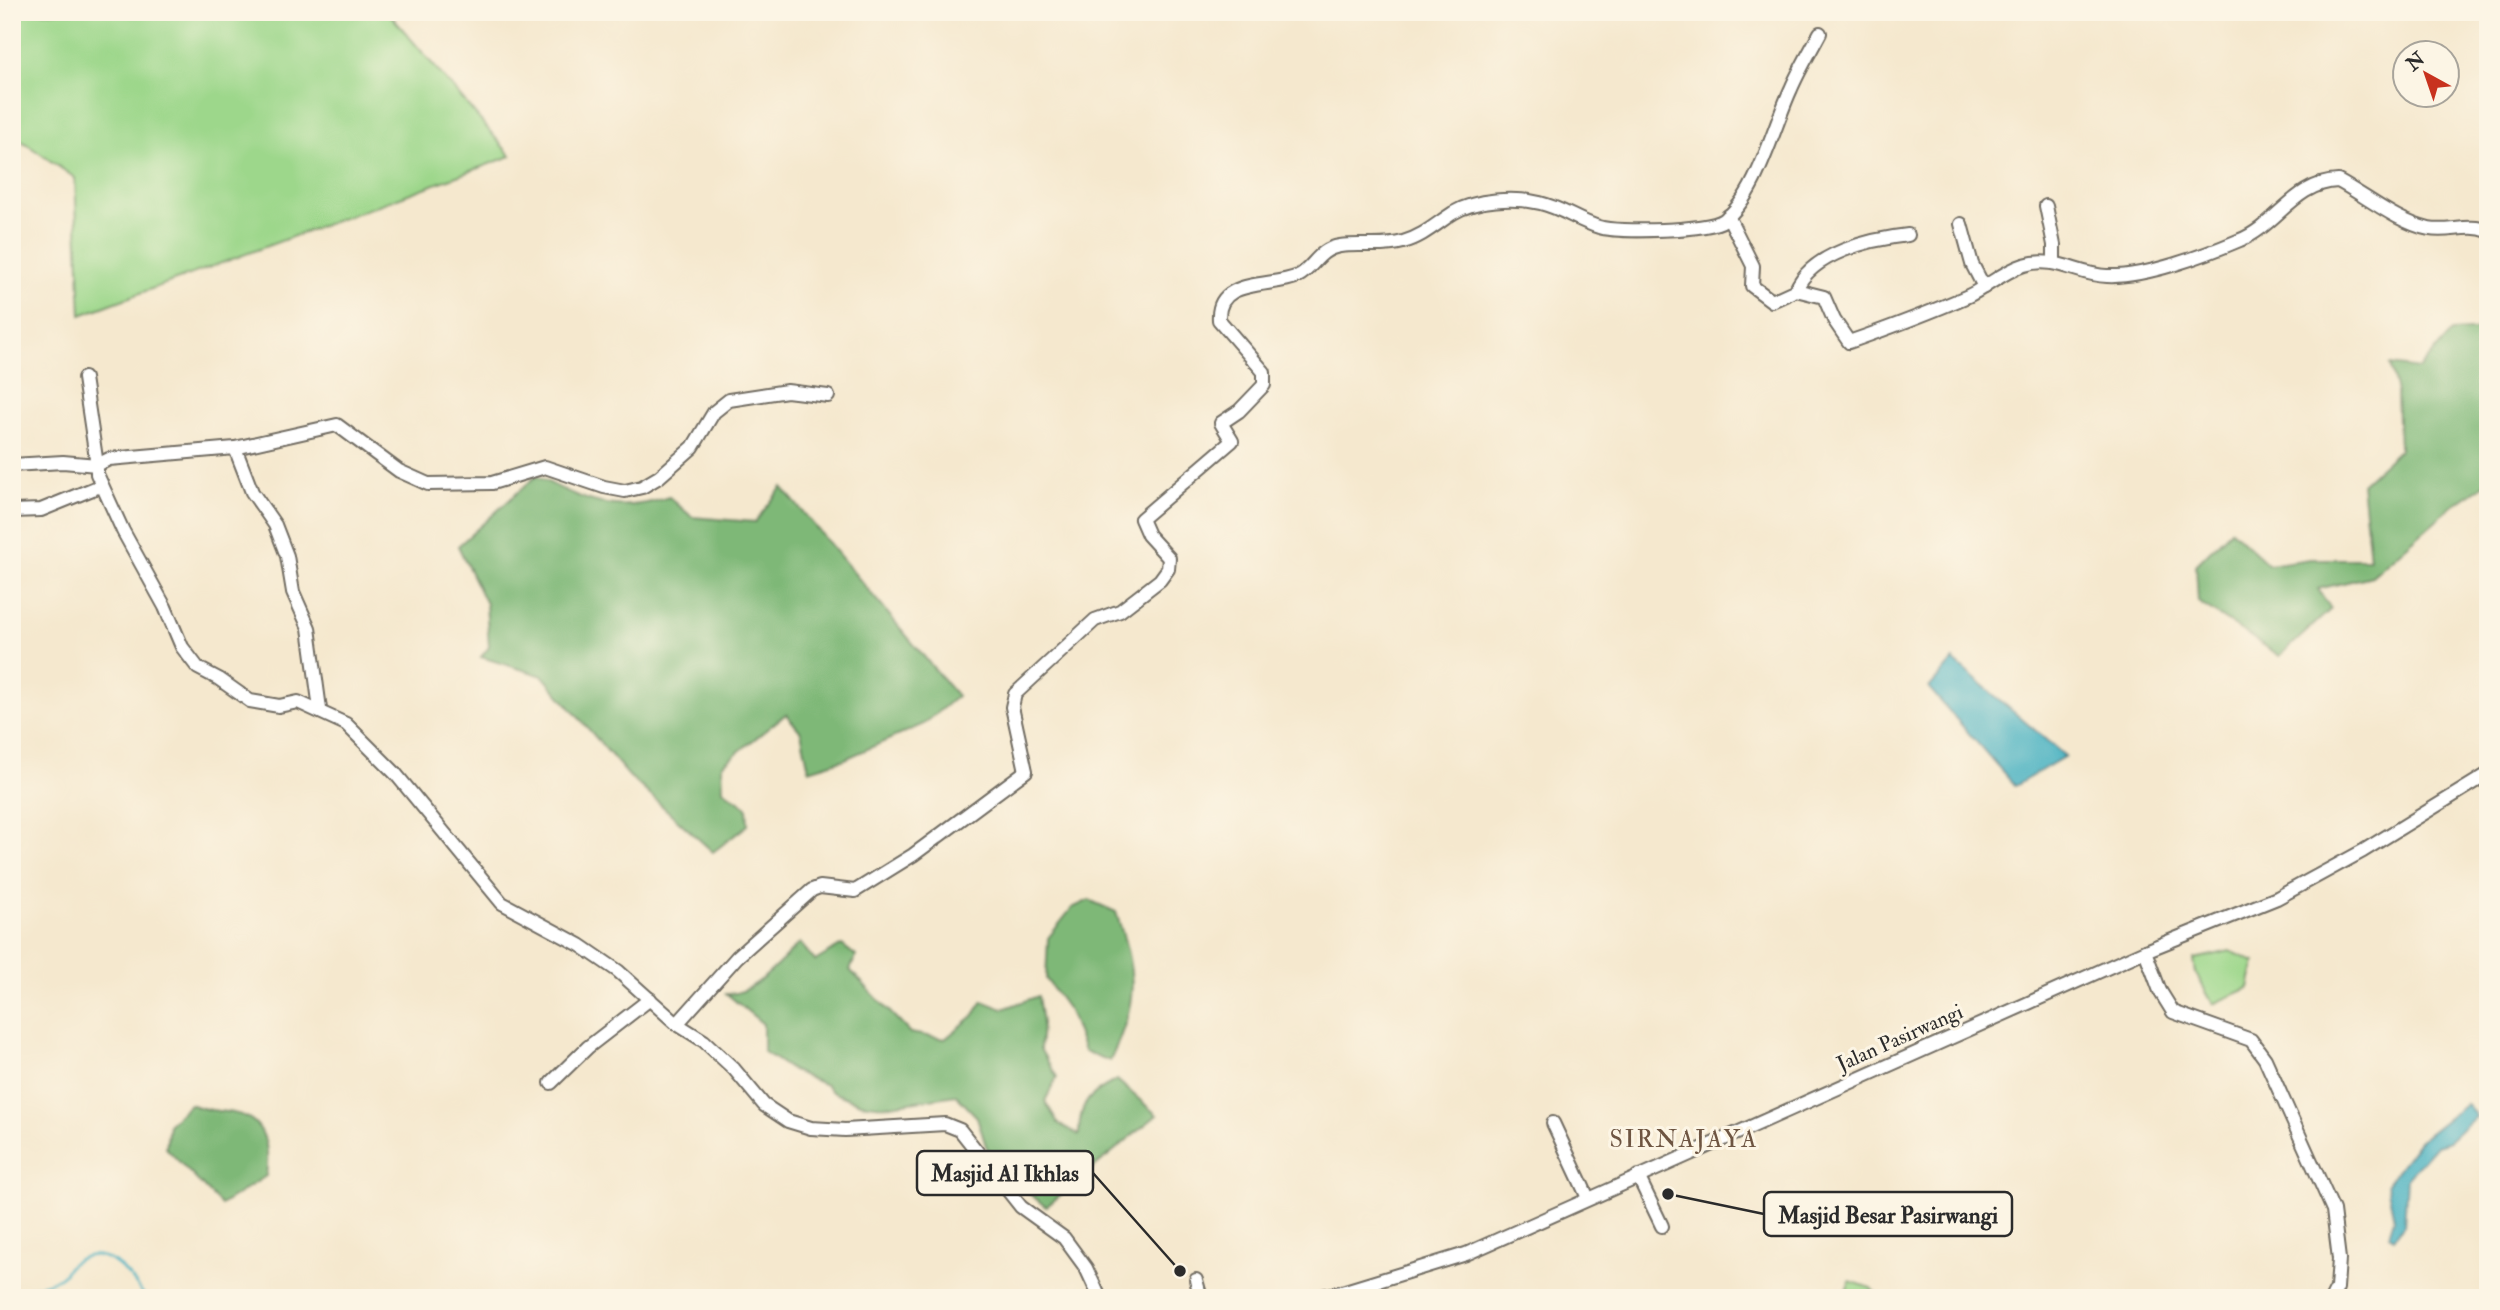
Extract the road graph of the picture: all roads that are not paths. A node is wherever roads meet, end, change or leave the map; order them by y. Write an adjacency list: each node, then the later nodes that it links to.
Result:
1 (1820, 33): 3 (street)
2 (2046, 206): 7 (street)
3 (1728, 216): 9 (street); 21 (street)
4 (1961, 224): 8 (street)
5 (2488, 231): 7 (street)
6 (1908, 235): 9 (street)
7 (2054, 261): 8 (street)
8 (1984, 287): 9 (street)
9 (1796, 290)
10 (84, 378): 14 (street)
11 (828, 396): 12 (street)
12 (235, 448): 14 (street); 17 (street)
13 (12, 465): 14 (street)
14 (97, 465): 15 (street)
15 (100, 486): 16 (street); 17 (street)
16 (12, 511)
17 (320, 709): 20 (street)
18 (2488, 774): 19 (street, Jalan Pasirwangi)
19 (2145, 951): 24 (street, Jalan Pasirwangi); 31 (street)
20 (650, 999): 21 (street); 22 (street)
21 (677, 1024): 28 (street)
22 (551, 1083)
23 (1553, 1123): 25 (street)
24 (1638, 1176): 25 (street, Jalan Pasirwangi); 26 (street)
25 (1588, 1198): 30 (street, Jalan Pasirwangi)
26 (1662, 1226)
27 (1196, 1280): 29 (street)
28 (1100, 1298)
29 (1200, 1298)
30 (1311, 1298)
31 (2332, 1298)

